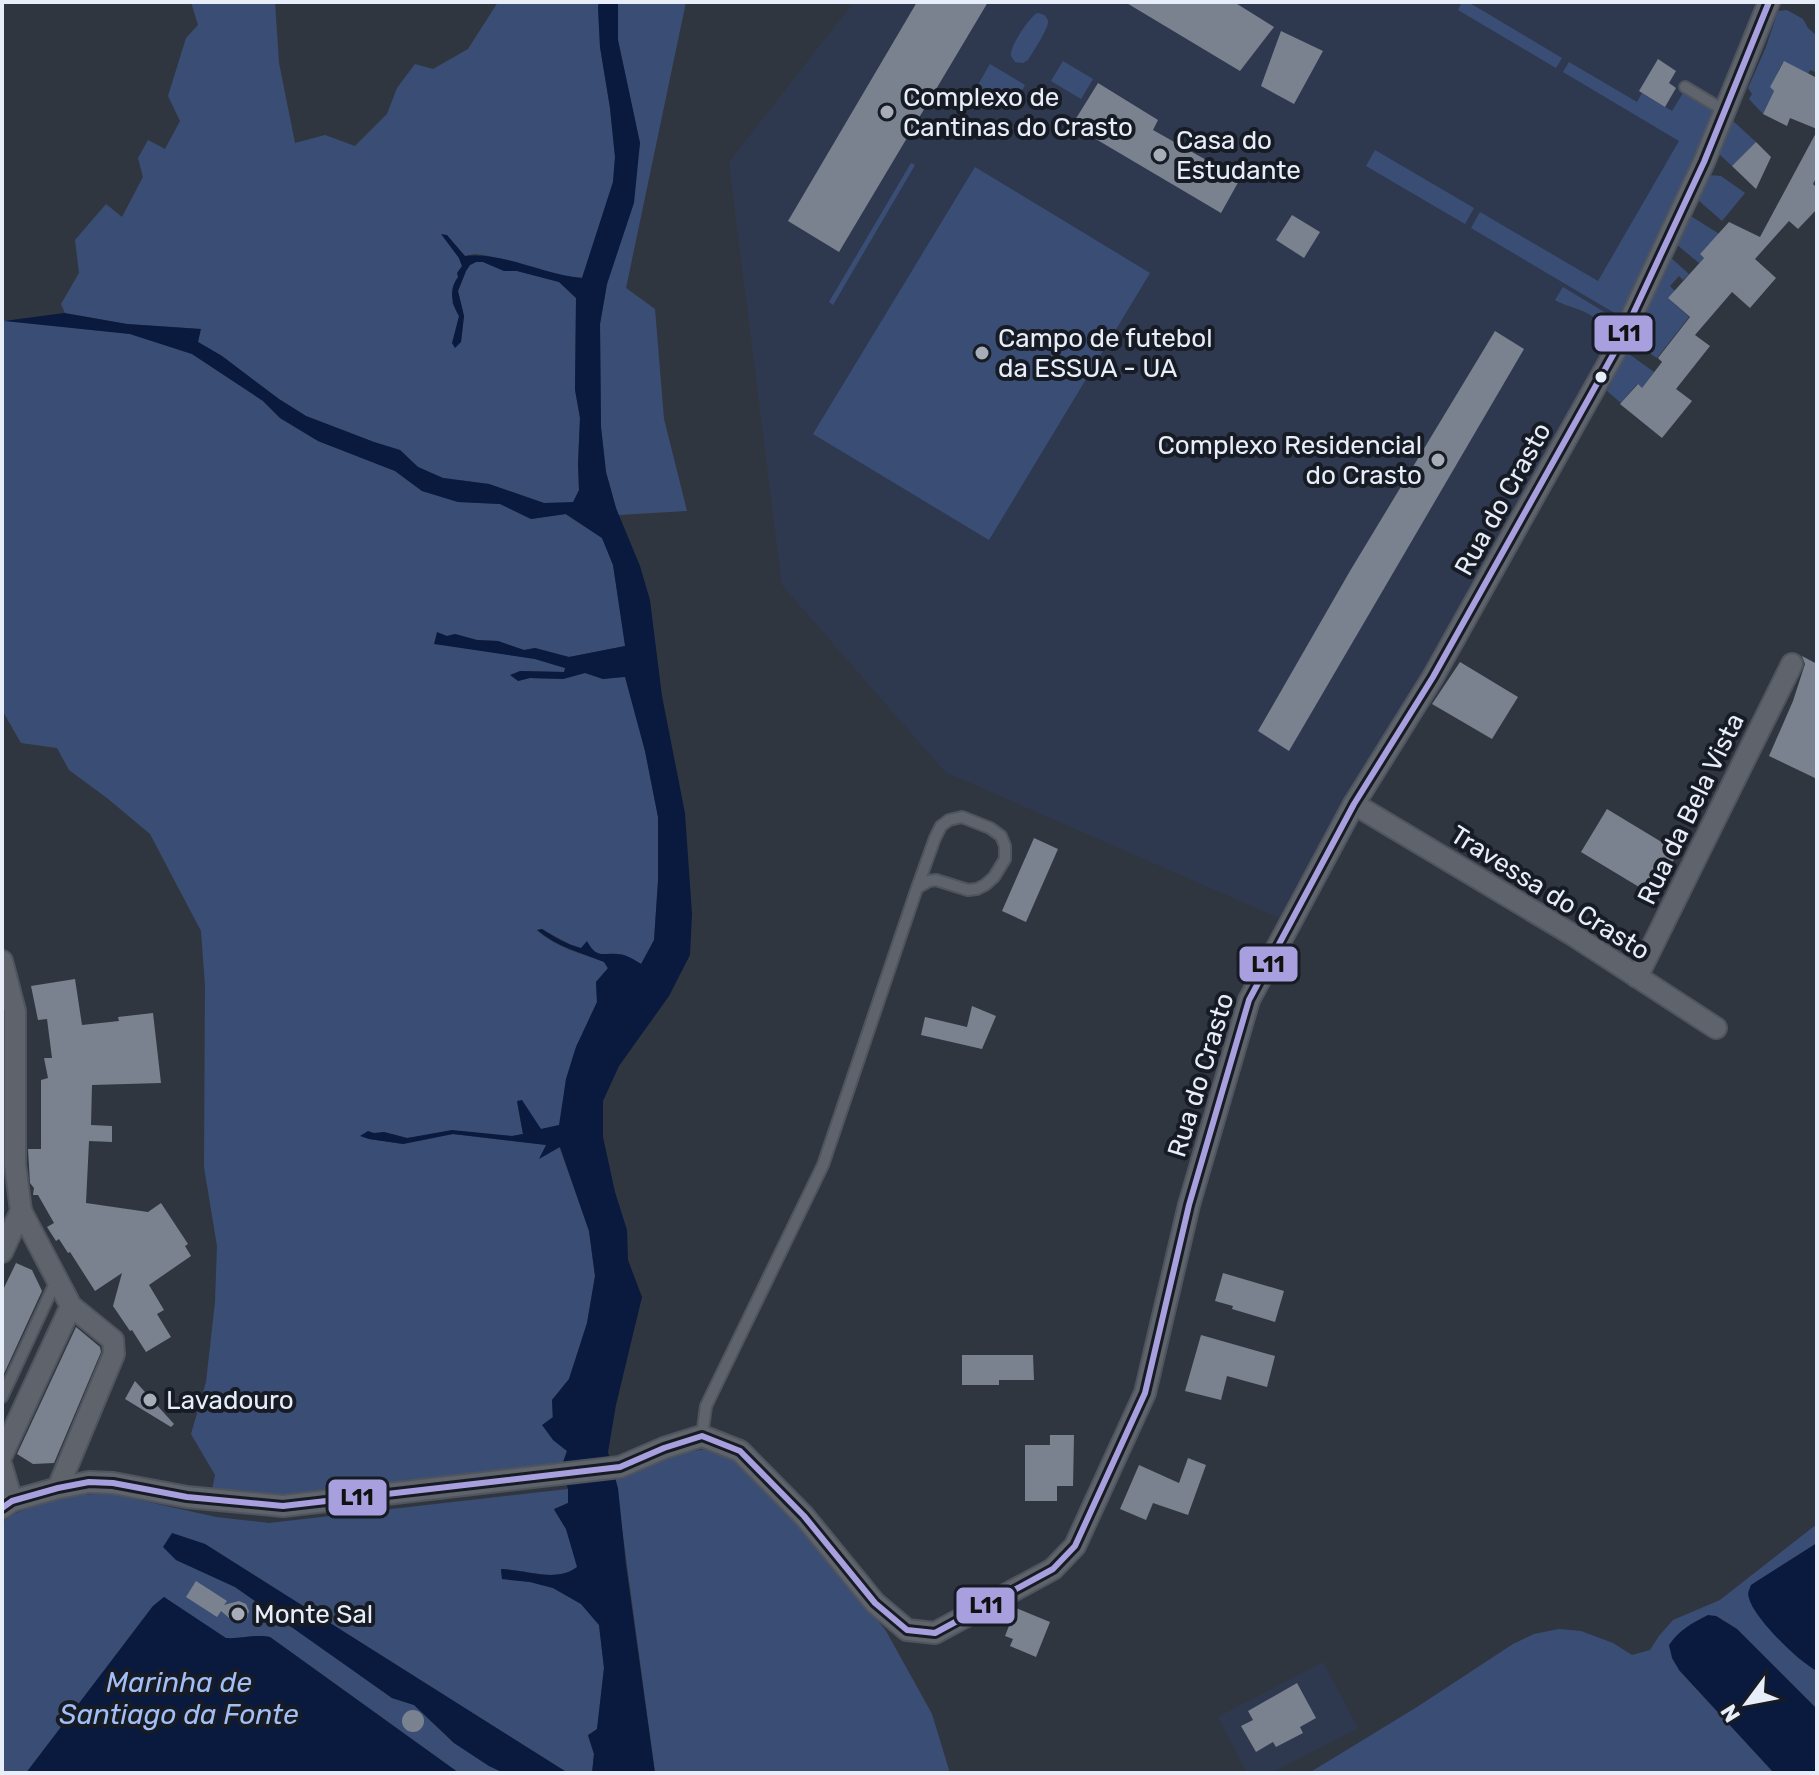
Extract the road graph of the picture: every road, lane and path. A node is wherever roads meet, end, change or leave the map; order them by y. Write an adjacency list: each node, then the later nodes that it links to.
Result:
1 (1769, 2): 3 (street, Rua do Crasto)
2 (1685, 87): 3 (lane)
3 (1725, 111): 5 (street, Rua do Crasto)
4 (1792, 664): 8 (street, Rua da Bela Vista)
5 (1354, 804): 8 (street, Travessa do Crasto); 15 (street, Rua do Crasto)
6 (917, 888): 6 (lane); 15 (lane)
7 (2, 961): 10 (street)
8 (1637, 977): 9 (street, Travessa do Crasto)
9 (1716, 1028)
10 (21, 1211): 11 (street); 12 (street)
11 (2, 1252)
12 (57, 1280): 13 (street); 14 (lane)
13 (71, 1306): 16 (street); 18 (street)
14 (2, 1397)
15 (702, 1436): 18 (street)
16 (2, 1455)
17 (2, 1467): 19 (street)
18 (58, 1488): 19 (street)
19 (7, 1505)

